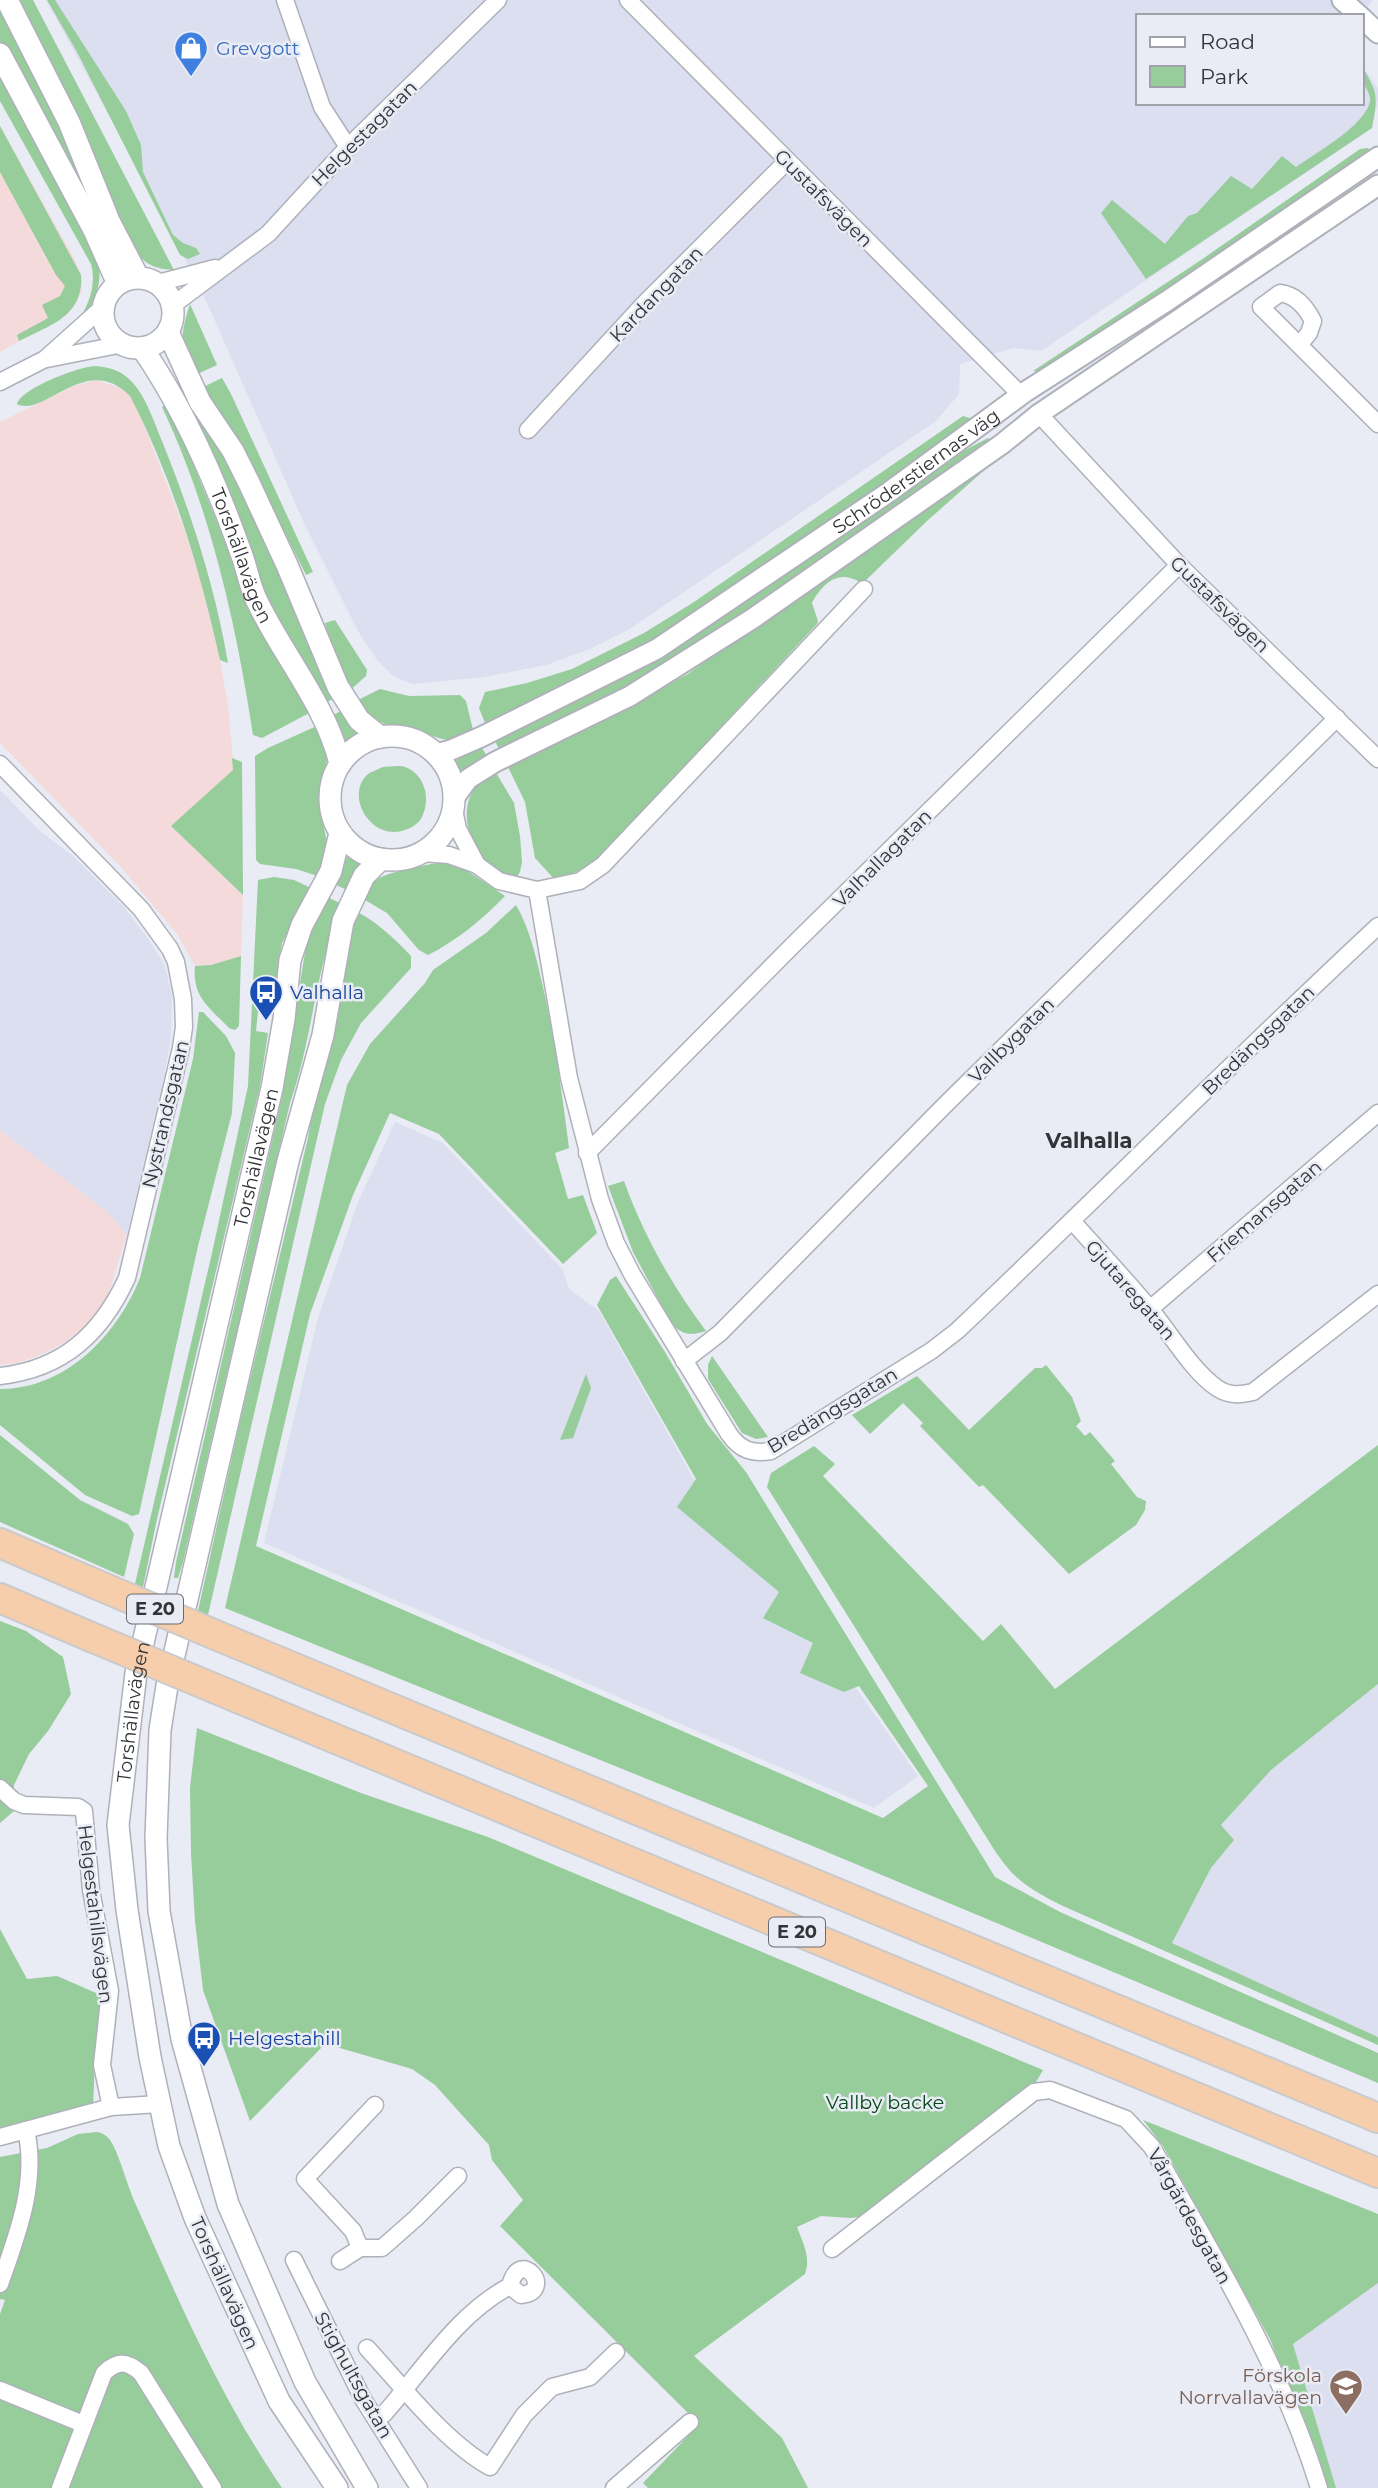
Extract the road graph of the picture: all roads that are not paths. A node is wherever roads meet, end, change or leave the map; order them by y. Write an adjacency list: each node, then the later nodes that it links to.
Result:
1 (7, 0): 15 (main road)
2 (285, 0): 10 (street)
3 (498, 0): 10 (street, Helgestagatan)
4 (628, 0): 12 (street, Gustafsvägen)
5 (1342, 0): 6 (street)
6 (1360, 14)
7 (1370, 22): 8 (street)
8 (1378, 46)
9 (0, 54): 15 (main road)
10 (348, 147): 14 (street, Helgestagatan)
11 (1378, 157): 23 (street, Schröderstiernas väg)
12 (787, 161): 23 (street, Gustafsvägen); 26 (street, Kardangatan)
13 (1378, 185): 24 (street, Schröderstiernas väg)
14 (228, 264): 15 (street, Helgestagatan); 16 (street, Helgestagatan)
15 (138, 281): 16 (main road); 17 (main road)
16 (173, 305): 18 (main road)
17 (103, 307): 20 (main road); 21 (street)
18 (168, 332): 20 (main road); 30 (main road, Torshällavägen)
19 (1299, 345): 25 (street)
20 (132, 346): 21 (street); 34 (main road, Torshällavägen)
21 (45, 359): 22 (street)
22 (0, 382)
23 (1021, 395): 24 (street); 31 (street, Schröderstiernas väg)
24 (1039, 414): 27 (street, Gustafsvägen); 35 (street, Schröderstiernas väg)
25 (1378, 424)
26 (528, 430)
27 (1179, 565): 29 (street, Gustafsvägen); 43 (street, Valhallagatan)
28 (864, 589): 40 (street)
29 (1337, 718): 32 (street, Gustafsvägen); 47 (street, Vallbygatan)
30 (380, 737): 31 (main road); 34 (main road)
31 (436, 754): 35 (main road)
32 (1378, 759)
33 (0, 764): 48 (street, Nystrandsgatan)
34 (340, 764): 36 (main road)
35 (454, 803): 37 (main road); 39 (street)
36 (340, 833): 38 (main road); 53 (main road, Torshällavägen)
37 (422, 853): 38 (main road); 39 (street)
38 (381, 859): 52 (main road, Torshällavägen)
39 (477, 865): 40 (street)
40 (537, 890): 43 (street, Bredängsgatan)
41 (1378, 926): 44 (street, Bredängsgatan)
42 (1378, 1113): 46 (street, Friemansgatan)
43 (587, 1153): 47 (street, Bredängsgatan)
44 (1073, 1222): 46 (street, Gjutaregatan); 47 (street, Bredängsgatan)
45 (1378, 1294): 46 (street, Gjutaregatan)
46 (1150, 1309)
47 (684, 1361)
48 (0, 1376)
49 (0, 1543): 56 (highway, E 20, bridge)
50 (0, 1598): 59 (highway, E 20, bridge)
51 (0, 1788): 55 (street, Helgestahillsvägen)
52 (196, 2092): 53 (main road); 77 (main road, Torshällavägen)
53 (159, 2104): 55 (street); 76 (main road, Torshällavägen)
54 (375, 2105): 61 (street)
55 (111, 2107): 57 (street)
56 (1378, 2118)
57 (26, 2130): 58 (street); 65 (street)
58 (0, 2137)
59 (1378, 2173)
60 (458, 2176): 61 (street)
61 (360, 2248): 64 (street)
62 (832, 2249): 80 (street, Vårgärdesgatan)
63 (294, 2260): 78 (street, Stighultsgatan)
64 (340, 2261)
65 (0, 2284)
66 (510, 2286): 70 (street)
67 (367, 2348): 70 (street)
68 (616, 2352): 70 (street)
69 (0, 2390): 73 (street)
70 (406, 2390): 71 (street)
71 (384, 2414)
72 (690, 2422): 79 (street)
73 (83, 2424): 74 (street); 75 (street)
74 (60, 2488)
75 (213, 2488)
76 (337, 2488)
77 (367, 2488)
78 (419, 2488)
79 (614, 2488)
80 (1319, 2488)

